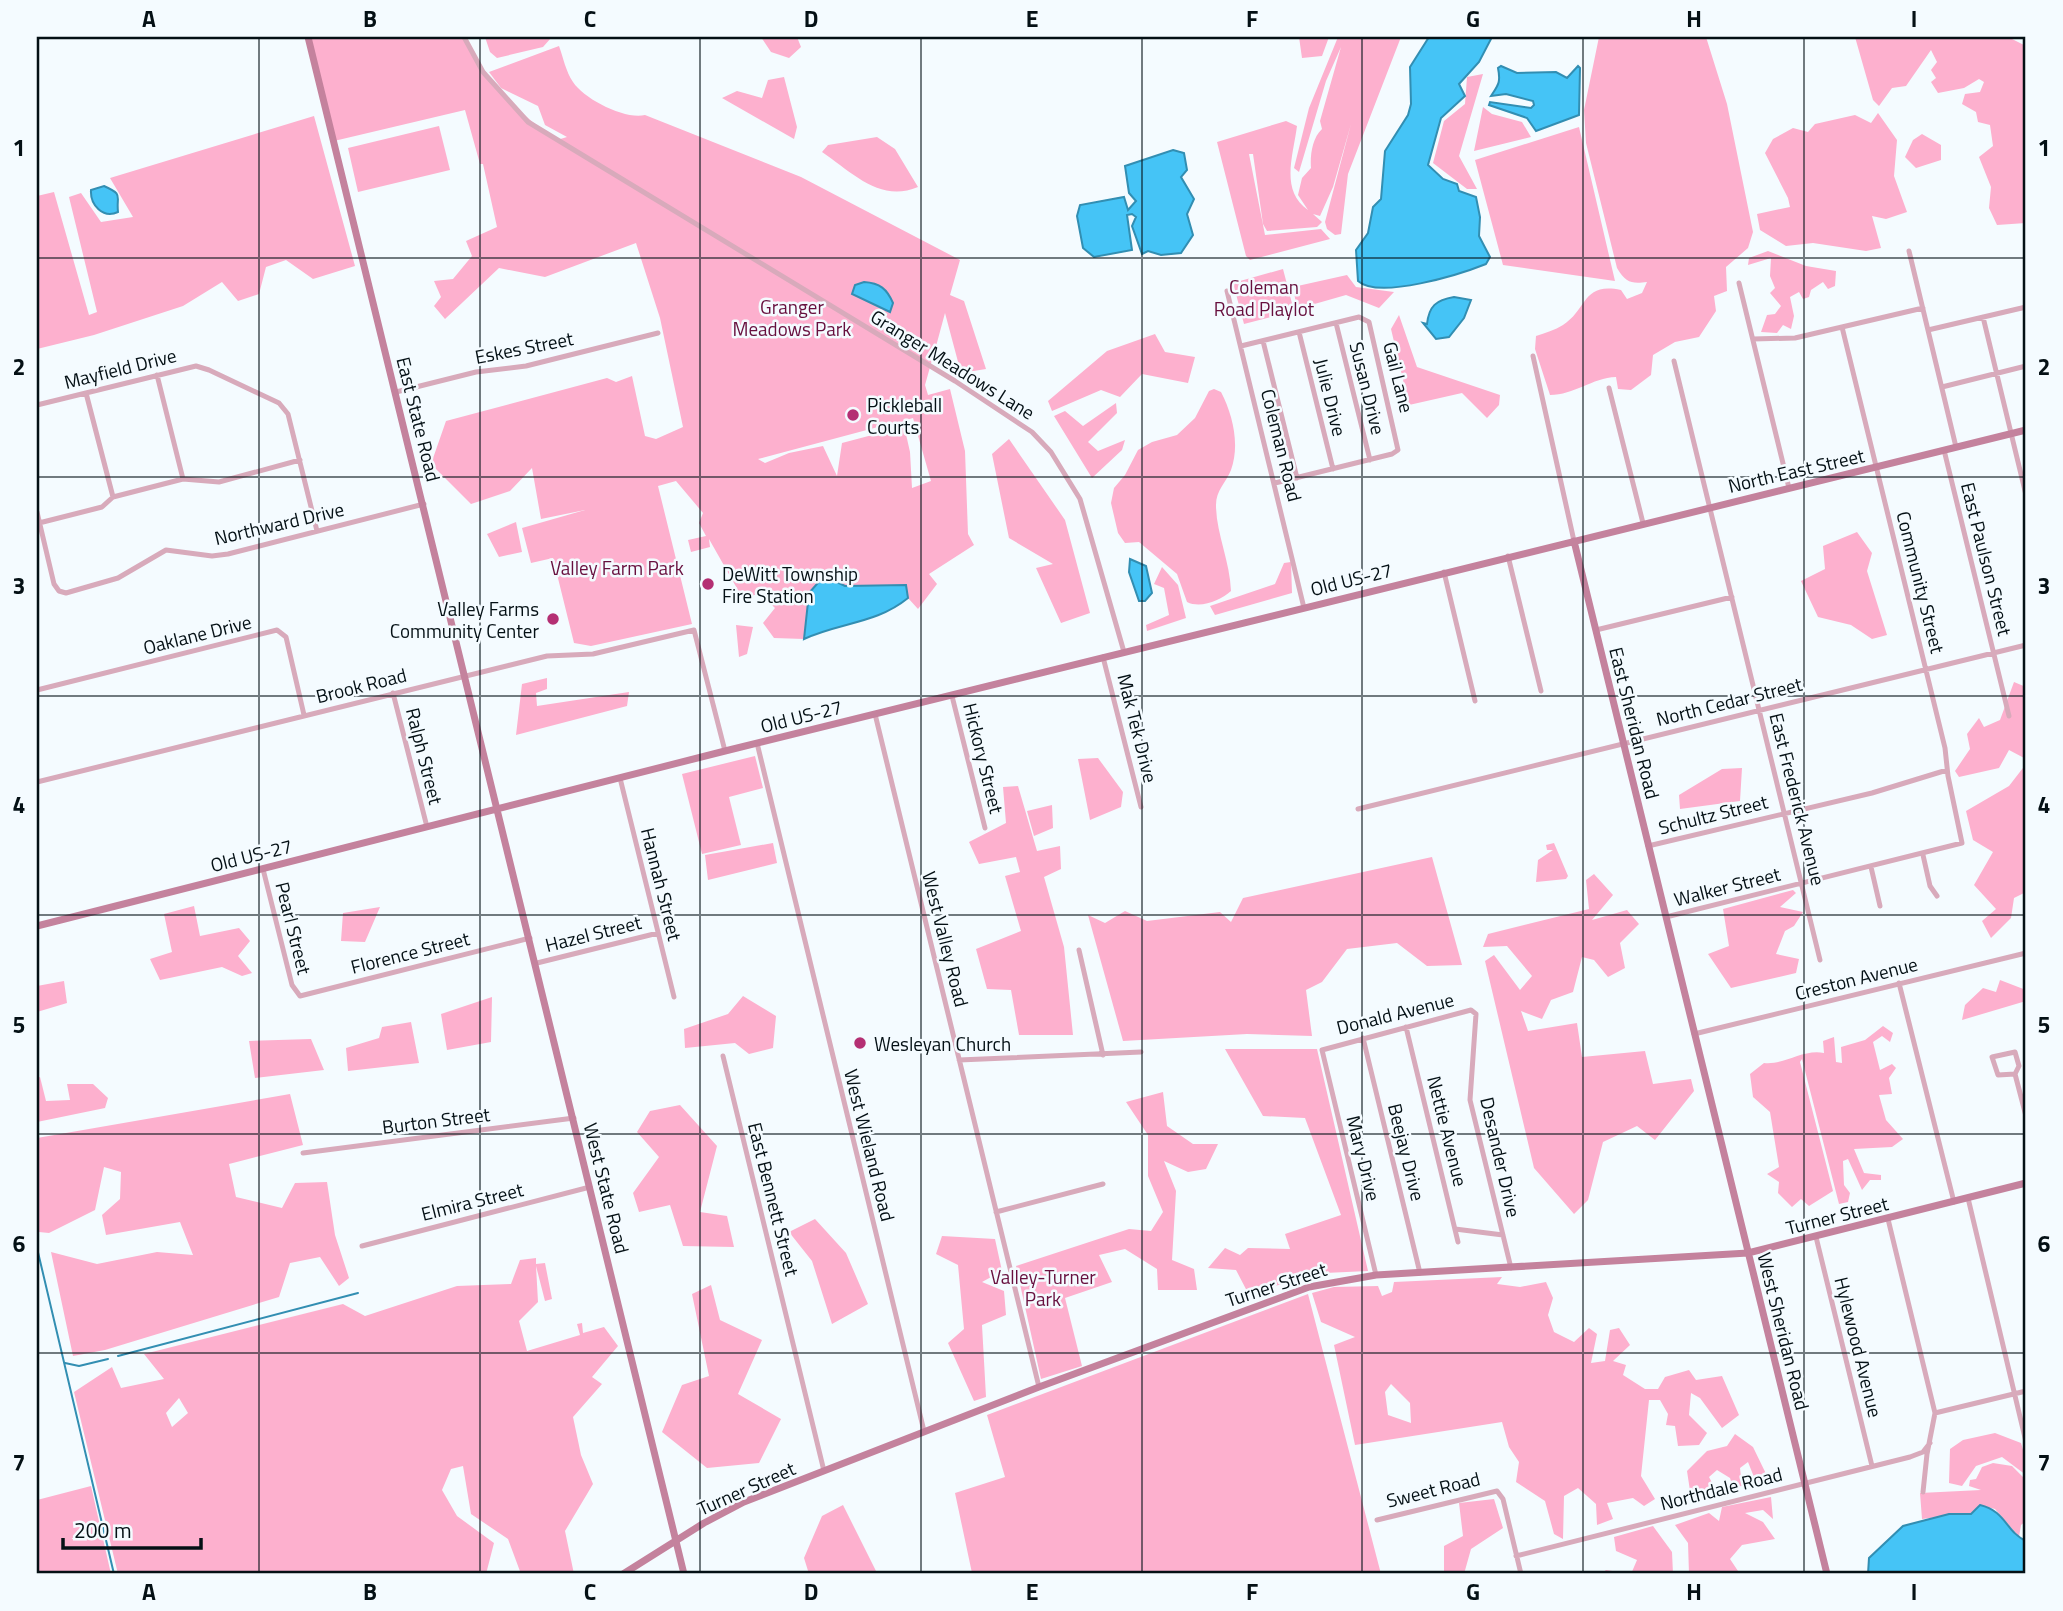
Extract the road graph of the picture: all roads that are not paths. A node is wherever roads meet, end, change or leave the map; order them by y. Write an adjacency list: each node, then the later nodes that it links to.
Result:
1 (308, 37): 24 (street, East State Road)
2 (464, 37): 54 (street, Granger Meadows Lane)
3 (1909, 251): 7 (street)
4 (1739, 283): 14 (street)
5 (1227, 291): 16 (street, Coleman Road)
6 (2026, 307): 8 (street)
7 (1923, 308): 10 (street); 11 (street)
8 (1983, 317): 11 (street); 20 (street)
9 (1336, 323): 12 (street); 32 (street, Susan Drive); 32 (street, Gail Lane)
10 (1842, 327): 14 (street); 33 (street, Community Street)
11 (1928, 330): 22 (street)
12 (1299, 332): 15 (street); 34 (street, Julie Drive)
13 (658, 333): 24 (street, Eskes Street)
14 (1753, 339): 38 (street)
15 (1263, 341): 16 (street); 35 (street)
16 (1241, 346): 37 (street, Coleman Road)
17 (1533, 356): 47 (street, East Sheridan Road)
18 (1674, 361): 42 (street, East Frederick Avenue)
19 (2026, 366): 20 (street)
20 (1997, 373): 22 (street); 28 (street)
21 (156, 375): 25 (street, Mayfield Drive); 31 (street, Mayfield Drive); 36 (street)
22 (1942, 387): 29 (street)
23 (1609, 388): 45 (street)
24 (396, 391): 41 (street, East State Road)
25 (86, 393): 26 (street, Mayfield Drive); 40 (street)
26 (37, 405)
27 (2026, 430): 28 (street, North East Street)
28 (2011, 434): 29 (street, North East Street); 39 (street)
29 (1956, 447): 30 (street, North East Street)
30 (1944, 450): 33 (street, North East Street); 55 (street, East Paulson Street)
31 (300, 460): 36 (street); 46 (street, Mayfield Drive)
32 (1370, 460): 34 (street)
33 (1877, 467): 38 (street, North East Street); 57 (street, Community Street)
34 (1333, 469): 35 (street)
35 (1297, 478): 37 (street)
36 (183, 479): 40 (street)
37 (1275, 483): 51 (street, Coleman Road)
38 (1789, 488): 42 (street, North East Street)
39 (2026, 495)
40 (113, 497): 44 (street)
41 (424, 504): 46 (street, Northward Drive); 58 (street, East State Road)
42 (1710, 507): 45 (street, North East Street); 50 (street, East Frederick Avenue)
43 (37, 512): 44 (street)
44 (39, 523): 46 (street, Northward Drive)
45 (1643, 523): 47 (street, North East Street)
46 (317, 531)
47 (1574, 541): 48 (street, Old US-27); 52 (street, East Sheridan Road)
48 (1508, 556): 49 (street, Old US-27); 60 (street)
49 (1444, 572): 51 (street, Old US-27); 63 (street)
50 (1732, 597): 52 (street); 64 (street, East Frederick Avenue)
51 (1304, 608): 54 (street, Old US-27)
52 (1596, 630): 69 (street, East Sheridan Road)
53 (2026, 645): 55 (street, North Cedar Street)
54 (1124, 652): 56 (street, Old US-27)
55 (1994, 653): 57 (street, North Cedar Street); 67 (street, East Paulson Street)
56 (1103, 657): 62 (street, Old US-27); 74 (street, Mak Tek Drive)
57 (1926, 670): 64 (street, North Cedar Street); 71 (street, Community Street)
58 (466, 676): 61 (street, Brook Road); 70 (street, Brook Road); 75 (street, East State Road)
59 (37, 690): 66 (street, Oaklane Drive)
60 (1541, 691)
61 (393, 693): 66 (street, Brook Road); 78 (street, Ralph Street)
62 (952, 696): 65 (street, Old US-27); 79 (street, Hickory Street)
63 (1475, 701)
64 (1759, 709): 69 (street, North Cedar Street); 77 (street, East Frederick Avenue)
65 (875, 714): 68 (street, Old US-27); 107 (street, West Valley Road)
66 (304, 715): 73 (street, Brook Road)
67 (2009, 716)
68 (757, 743): 70 (street, Old US-27); 133 (street, West Wieland Road)
69 (1623, 743): 76 (street, North Cedar Street); 81 (street, East Sheridan Road)
70 (725, 751): 72 (street, Old US-27)
71 (1947, 770): 77 (street, Schultz Street); 80 (street, Community Street)
72 (620, 778): 75 (street, Old US-27); 90 (street, Hannah Street)
73 (37, 782)
74 (1141, 807)
75 (499, 809): 78 (street, Old US-27); 91 (street, West State Road)
76 (1358, 809)
77 (1785, 812): 81 (street, Schultz Street); 85 (street, East Frederick Avenue)
78 (426, 827): 84 (street, Old US-27)
79 (985, 828)
80 (1960, 845): 82 (street, Walker Street)
81 (1648, 846): 88 (street, East Sheridan Road)
82 (1923, 855): 83 (street, Walker Street); 86 (street)
83 (1871, 867): 85 (street, Walker Street); 87 (street)
84 (263, 869): 89 (street, Old US-27); 97 (street, Pearl Street)
85 (1802, 884): 88 (street, Walker Street); 94 (street, East Frederick Avenue)
86 (1937, 896)
87 (1880, 906)
88 (1666, 917): 101 (street, East Sheridan Road)
89 (37, 926)
90 (658, 933): 95 (street, Hazel Street); 98 (street, Hannah Street)
91 (530, 938): 95 (street, West State Road); 97 (street, Florence Street)
92 (1079, 950): 105 (street)
93 (2026, 953): 96 (street, Creston Avenue)
94 (1820, 960)
95 (537, 963): 111 (street, West State Road)
96 (1899, 984): 101 (street, Creston Avenue); 117 (street)
97 (297, 994)
98 (674, 998)
99 (1474, 1011): 100 (street, Donald Avenue); 121 (street, Desander Drive)
100 (1406, 1027): 102 (street, Donald Avenue); 120 (street, Nettie Avenue)
101 (1694, 1034): 109 (street, East Sheridan Road)
102 (1363, 1038): 103 (street, Donald Avenue); 127 (street, Beejay Drive)
103 (1324, 1048): 128 (street, Mary Drive)
104 (1141, 1052): 105 (street)
105 (1103, 1055): 107 (street)
106 (723, 1056): 137 (street, East Bennett Street)
107 (959, 1060): 118 (street, West Valley Road)
108 (2015, 1074): 108 (street); 110 (street)
109 (1709, 1096): 125 (street, West Sheridan Road)
110 (2026, 1116)
111 (574, 1118): 112 (street, Burton Street); 115 (street, West State Road)
112 (303, 1153)
113 (2026, 1183): 116 (street, Turner Street)
114 (1103, 1184): 118 (street)
115 (590, 1187): 124 (street, Elmira Street); 141 (street, West State Road)
116 (1968, 1198): 117 (street, Turner Street); 131 (street)
117 (1954, 1202): 119 (street, Turner Street)
118 (996, 1212): 129 (street, West Valley Road)
119 (1888, 1219): 122 (street, Turner Street); 132 (street)
120 (1455, 1229): 121 (street); 123 (street, Nettie Avenue)
121 (1503, 1235): 126 (street, Desander Drive)
122 (1815, 1237): 125 (street, Turner Street); 136 (street, Hylewood Avenue)
123 (1458, 1242)
124 (362, 1245)
125 (1748, 1254): 126 (street, Turner Street); 138 (street, West Sheridan Road)
126 (1511, 1268): 127 (street, Turner Street)
127 (1420, 1273): 128 (street, Turner Street)
128 (1376, 1275): 129 (street, Turner Street)
129 (1039, 1387): 133 (street, Turner Street)
130 (2026, 1391): 131 (street)
131 (2014, 1394): 132 (street); 134 (street)
132 (1936, 1413): 135 (street)
133 (924, 1431): 137 (street, Turner Street)
134 (2026, 1442)
135 (1930, 1443): 136 (street, Northdale Road); 139 (street)
136 (1872, 1466): 138 (street, Northdale Road)
137 (824, 1471): 141 (street, Turner Street)
138 (1805, 1483): 142 (street, Northdale Road); 146 (street, West Sheridan Road)
139 (1923, 1492)
140 (1377, 1520): 142 (street, Sweet Road)
141 (676, 1541): 143 (street, Turner Street); 144 (street, West State Road)
142 (1517, 1556): 145 (street)
143 (622, 1574)
144 (684, 1574)
145 (1521, 1574)
146 (1827, 1574)

